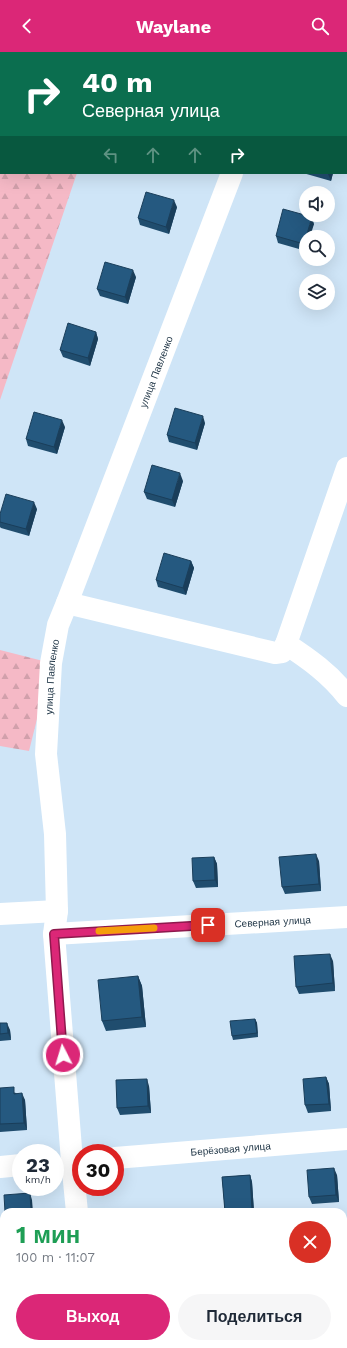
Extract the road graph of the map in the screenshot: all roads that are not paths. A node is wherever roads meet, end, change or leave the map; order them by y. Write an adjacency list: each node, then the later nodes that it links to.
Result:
1 (232, 174): 3 (street, улица Павленко)
2 (347, 468): 4 (street)
3 (68, 603): 4 (street); 6 (street, улица Павленко)
4 (286, 644): 5 (street)
5 (347, 696)
6 (57, 911): 7 (street); 9 (street, улица Павленко)
7 (0, 914)
8 (347, 917): 9 (street, Северная улица)
9 (54, 934): 12 (street, улица Павленко)
10 (347, 1139): 11 (street, Берёзовая улица)
11 (124, 1157)
12 (69, 1162): 15 (street, улица Павленко)
13 (12, 1166): 14 (street)
14 (0, 1167)
15 (76, 1208)

